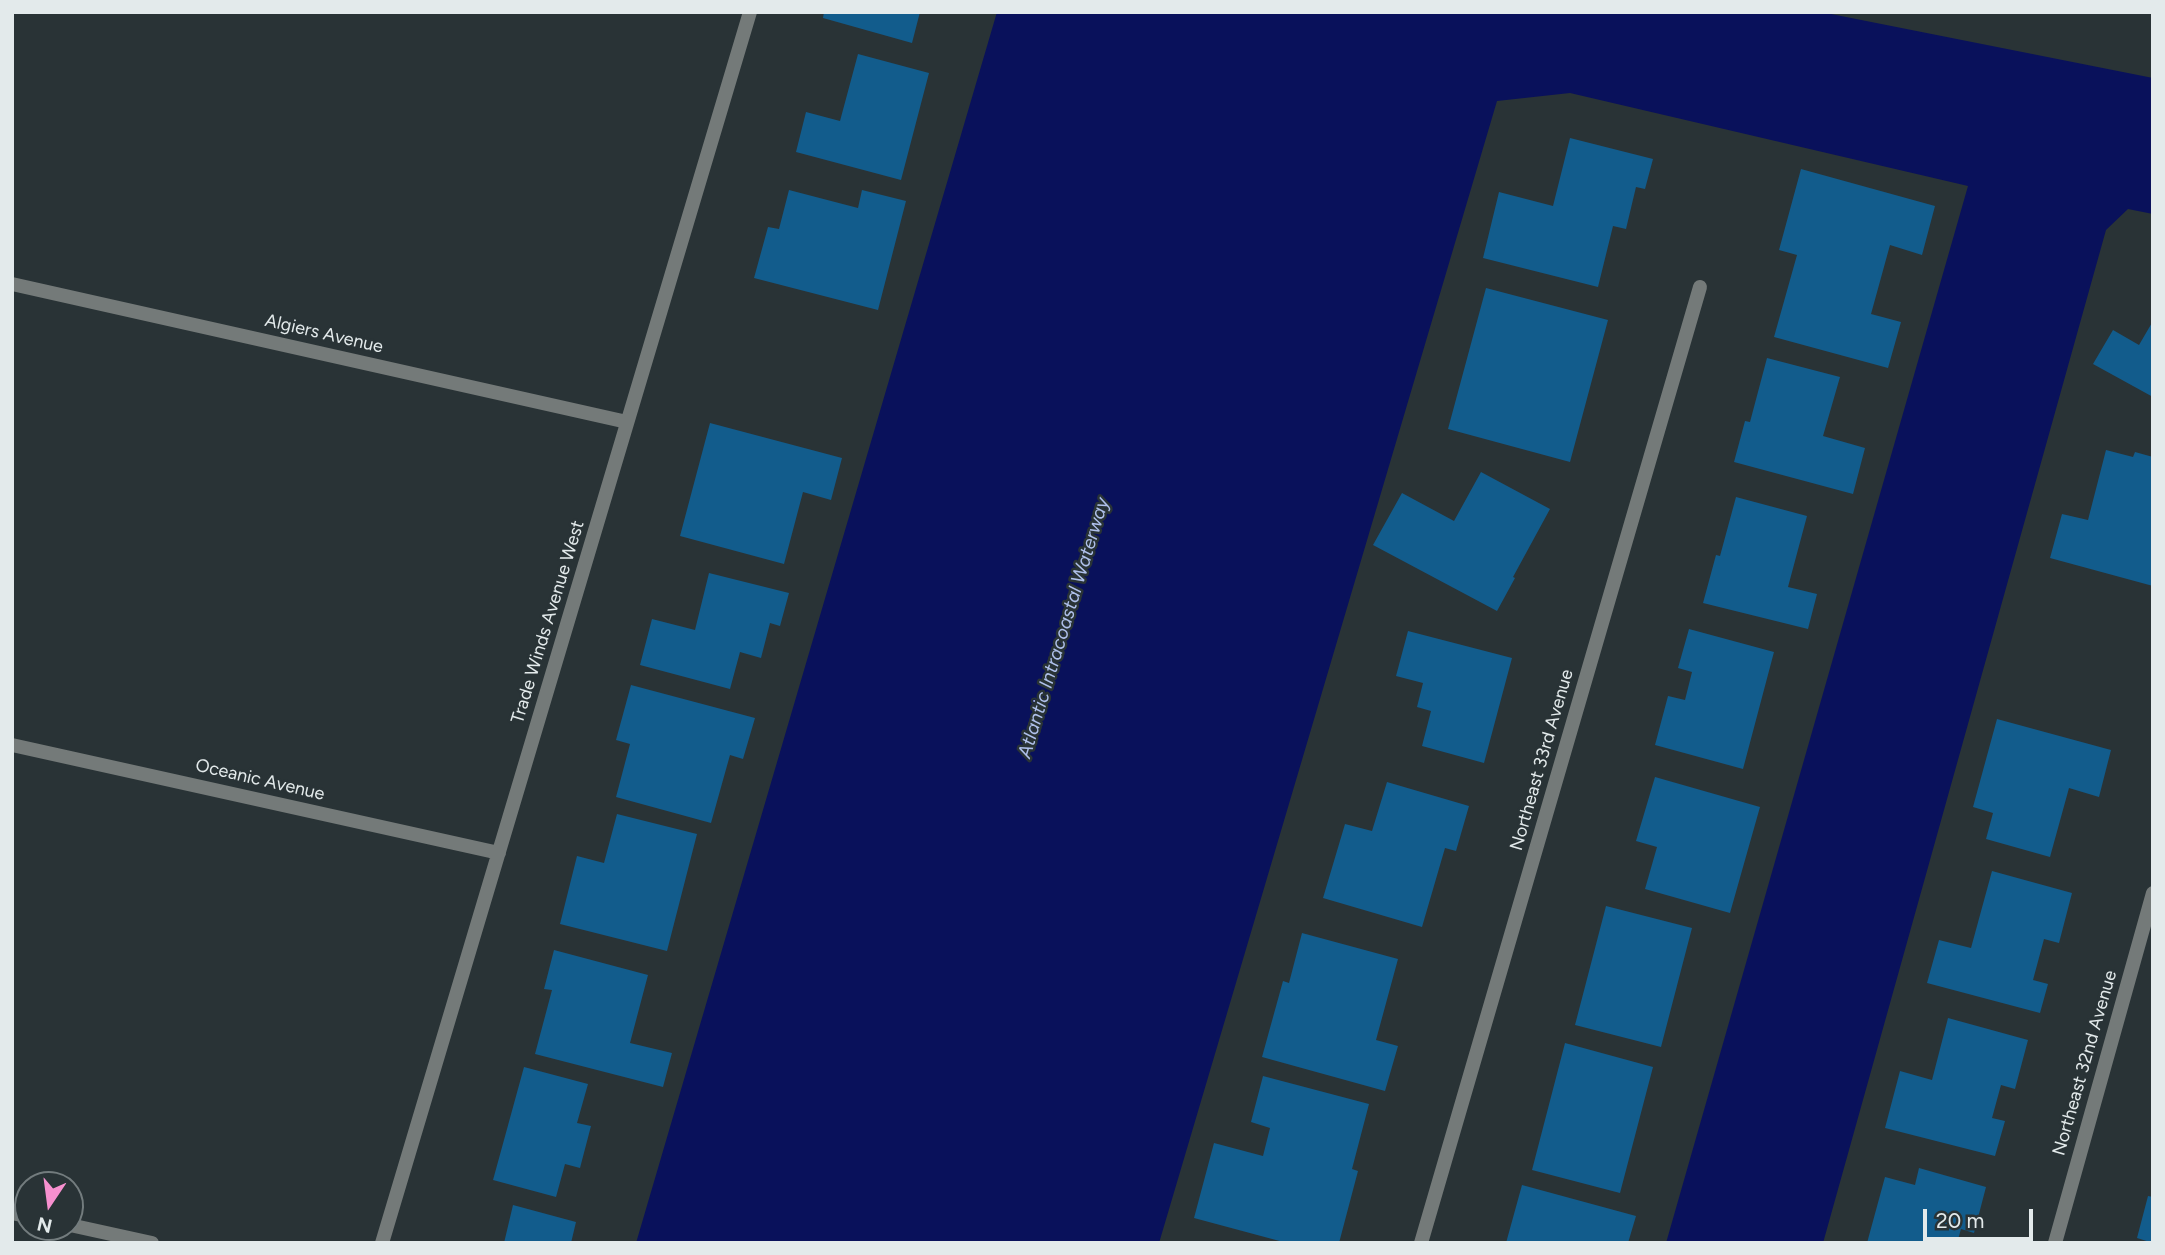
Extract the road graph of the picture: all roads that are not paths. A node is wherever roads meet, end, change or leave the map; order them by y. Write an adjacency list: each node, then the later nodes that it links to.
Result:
1 (750, 12): 4 (street, Trade Winds Avenue West)
2 (12, 284): 4 (street, Algiers Avenue)
3 (1700, 287): 11 (street, Northeast 33rd Avenue)
4 (627, 422): 6 (street, Trade Winds Avenue West)
5 (12, 744): 6 (street, Oceanic Avenue)
6 (499, 853): 10 (street, Trade Winds Avenue West)
7 (2153, 893): 12 (street, Northeast 32nd Avenue)
8 (84, 1228): 9 (street)
9 (152, 1243)
10 (382, 1243)
11 (1421, 1243)
12 (2055, 1243)

